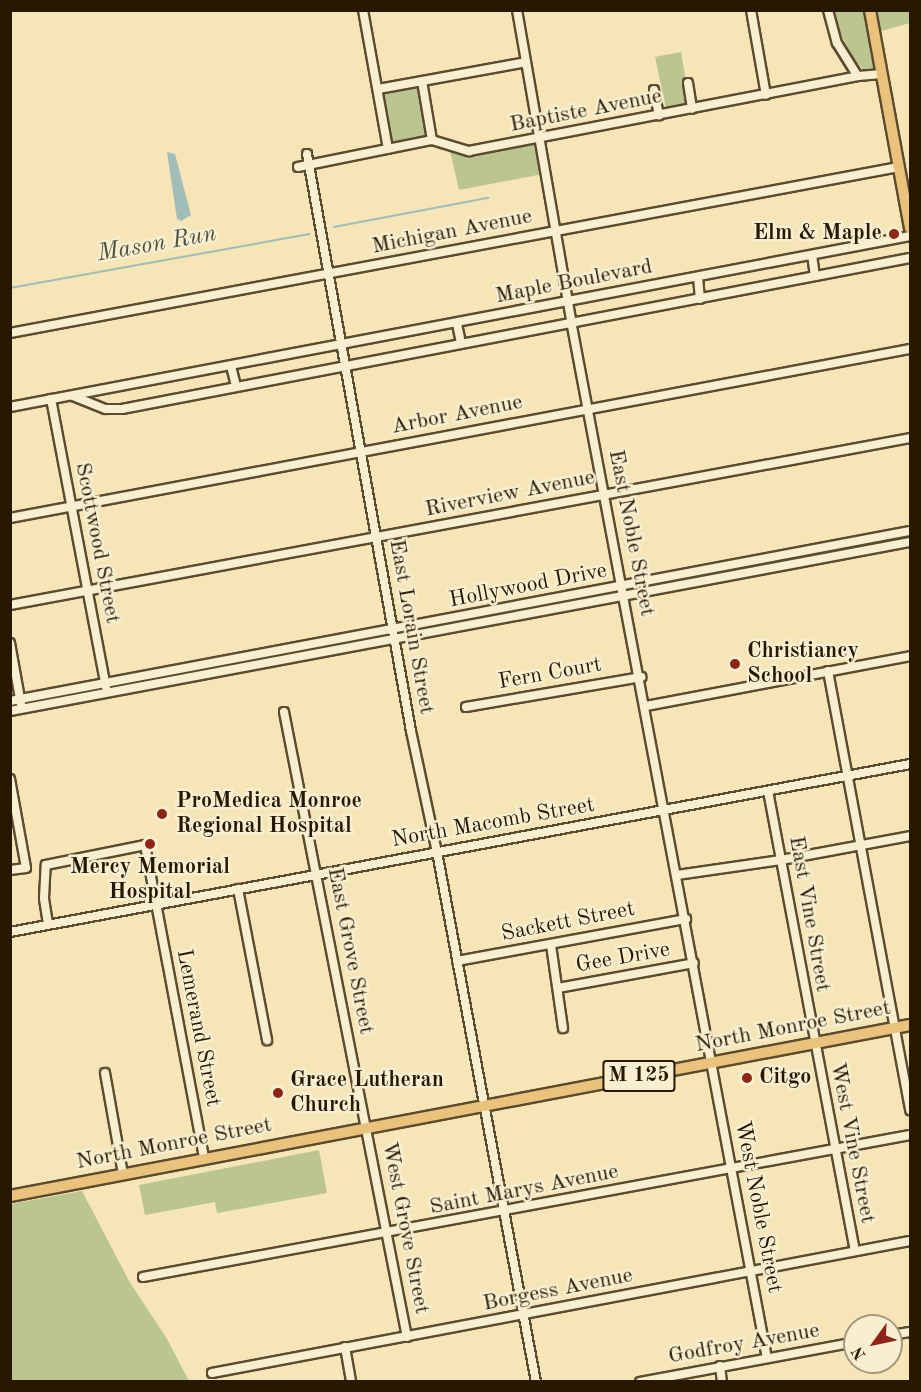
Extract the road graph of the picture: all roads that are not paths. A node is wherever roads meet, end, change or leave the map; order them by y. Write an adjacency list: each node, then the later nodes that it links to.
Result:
1 (363, 10): 11 (street)
2 (517, 10): 6 (street, East Noble Street)
3 (751, 10): 13 (street)
4 (828, 10): 8 (street)
5 (870, 10): 7 (main road)
6 (526, 62): 9 (street); 16 (street, East Noble Street)
7 (882, 74): 8 (street, Baptiste Avenue); 22 (main road)
8 (858, 76): 13 (street, Baptiste Avenue)
9 (422, 81): 11 (street); 17 (street)
10 (688, 83): 14 (street)
11 (378, 89): 18 (street)
12 (654, 90): 15 (street)
13 (766, 95): 14 (street, Baptiste Avenue)
14 (692, 109): 15 (street, Baptiste Avenue)
15 (658, 116): 16 (street, Baptiste Avenue)
16 (538, 138): 17 (street, Baptiste Avenue); 24 (street, East Noble Street)
17 (432, 140): 18 (street, Baptiste Avenue)
18 (388, 149): 20 (street, Baptiste Avenue)
19 (307, 154): 20 (street, East Lorain Street)
20 (309, 165): 21 (street, Baptiste Avenue); 28 (street, East Lorain Street)
21 (298, 167)
22 (899, 167): 23 (main road); 24 (street, Michigan Avenue)
23 (910, 228)
24 (556, 230): 28 (street, Michigan Avenue); 32 (street, East Noble Street)
25 (910, 236): 26 (street, Maple Boulevard)
26 (812, 255): 29 (street); 30 (street, Maple Boulevard)
27 (910, 258): 29 (street, Maple Boulevard)
28 (328, 273): 35 (street, Michigan Avenue); 37 (street, East Lorain Street)
29 (815, 276): 31 (street, Maple Boulevard)
30 (698, 277): 31 (street); 32 (street, Maple Boulevard)
31 (700, 299): 33 (street, Maple Boulevard)
32 (568, 301): 33 (street, East Noble Street); 34 (street, Maple Boulevard)
33 (572, 321): 36 (street, Maple Boulevard); 46 (street, East Noble Street)
34 (457, 324): 36 (street); 37 (street, Maple Boulevard)
35 (10, 333)
36 (461, 343): 40 (street, Maple Boulevard)
37 (340, 344): 39 (street, Maple Boulevard); 40 (street, East Lorain Street)
38 (910, 349): 46 (street, Arbor Avenue)
39 (231, 366): 41 (street); 42 (street, Maple Boulevard)
40 (345, 366): 41 (street, Maple Boulevard); 49 (street, East Lorain Street)
41 (236, 386): 47 (street, Maple Boulevard)
42 (100, 391): 43 (street, Maple Boulevard); 47 (street)
43 (72, 395): 44 (street, Maple Boulevard); 47 (street, Maple Boulevard)
44 (51, 399): 45 (street, Maple Boulevard); 51 (street, Scottwood Street)
45 (10, 407)
46 (588, 407): 49 (street, Arbor Avenue); 50 (street, East Noble Street)
47 (106, 409)
48 (910, 438): 50 (street, Riverview Avenue)
49 (360, 453): 51 (street, Arbor Avenue); 54 (street, East Lorain Street)
50 (605, 493): 54 (street, Riverview Avenue); 56 (street, East Noble Street)
51 (71, 507): 52 (street, Arbor Avenue); 57 (street, Scottwood Street)
52 (10, 518)
53 (910, 531): 56 (street, Hollywood Drive)
54 (377, 538): 57 (street, Riverview Avenue); 60 (street, East Lorain Street)
55 (910, 542): 58 (street, Hollywood Drive)
56 (623, 585): 58 (street, East Noble Street); 60 (street, Hollywood Drive)
57 (88, 591): 59 (street, Riverview Avenue); 66 (street, Scottwood Street)
58 (625, 596): 61 (street, Hollywood Drive); 65 (street, East Noble Street)
59 (10, 605)
60 (393, 630): 61 (street, East Lorain Street); 66 (street, Hollywood Drive)
61 (395, 639): 67 (street, Hollywood Drive); 82 (street, East Lorain Street)
62 (10, 643): 68 (street)
63 (910, 656): 64 (street)
64 (828, 671): 70 (street); 76 (street)
65 (640, 677): 70 (street, East Noble Street); 71 (street, Fern Court)
66 (106, 682): 67 (street, Scottwood Street); 68 (street, Hollywood Drive)
67 (107, 692): 72 (street, Hollywood Drive)
68 (20, 699): 69 (street, Hollywood Drive); 72 (street)
69 (10, 701)
70 (646, 706): 79 (street, East Noble Street)
71 (466, 707)
72 (21, 709): 73 (street, Hollywood Drive)
73 (10, 711)
74 (284, 712): 85 (street, East Grove Street)
75 (910, 764): 76 (street, North Macomb Street)
76 (849, 776): 78 (street, North Macomb Street); 81 (street)
77 (10, 779): 84 (street)
78 (768, 791): 79 (street, North Macomb Street); 83 (street, East Vine Street)
79 (665, 810): 82 (street, North Macomb Street); 86 (street, East Noble Street)
80 (910, 836): 81 (street)
81 (863, 845): 83 (street); 97 (street)
82 (437, 852): 85 (street, North Macomb Street); 93 (street, East Lorain Street)
83 (781, 860): 86 (street); 100 (street, East Vine Street)
84 (10, 870)
85 (316, 874): 87 (street, North Macomb Street); 105 (street, East Grove Street)
86 (677, 875): 89 (street, East Noble Street)
87 (238, 889): 88 (street, North Macomb Street); 99 (street)
88 (157, 904): 90 (street, North Macomb Street); 90 (street, Lemerand Street); 108 (street, Lemerand Street)
89 (686, 919): 92 (street, Sackett Street); 94 (street, East Noble Street)
90 (48, 924): 91 (street, North Macomb Street)
91 (10, 932)
92 (551, 945): 93 (street, Sackett Street); 95 (street)
93 (458, 961): 103 (street, East Lorain Street)
94 (694, 963): 95 (street, Gee Drive); 101 (street, East Noble Street)
95 (558, 988): 98 (street)
96 (910, 1024): 97 (main road, North Monroe Street / M 125)
97 (895, 1027): 100 (main road, North Monroe Street / M 125); 104 (street)
98 (563, 1028)
99 (267, 1040)
100 (815, 1042): 101 (main road, North Monroe Street / M 125); 107 (street, West Vine Street)
101 (713, 1062): 103 (main road, North Monroe Street / M 125); 109 (street, West Noble Street)
102 (105, 1073): 110 (street)
103 (485, 1106): 105 (main road, North Monroe Street / M 125); 112 (street, East Lorain Street)
104 (910, 1110)
105 (366, 1127): 108 (main road, North Monroe Street / M 125); 113 (street, West Grove Street)
106 (910, 1135): 107 (street, Saint Marys Avenue)
107 (835, 1148): 109 (street, Saint Marys Avenue); 115 (street, West Vine Street)
108 (204, 1158): 110 (main road, North Monroe Street / M 125)
109 (732, 1168): 112 (street, Saint Marys Avenue); 116 (street, West Noble Street)
110 (123, 1174): 111 (main road, North Monroe Street / M 125)
111 (10, 1196)
112 (504, 1212): 113 (street, Saint Marys Avenue); 118 (street, East Lorain Street)
113 (387, 1234): 117 (street, Saint Marys Avenue); 119 (street, West Grove Street)
114 (910, 1241): 115 (street, Borgess Avenue)
115 (855, 1251): 116 (street, Borgess Avenue)
116 (749, 1272): 118 (street, Borgess Avenue); 122 (street, West Noble Street)
117 (143, 1278)
118 (524, 1315): 119 (street, Borgess Avenue); 126 (street, East Lorain Street)
119 (407, 1336): 121 (street, Borgess Avenue)
120 (843, 1344): 122 (street, Godfroy Avenue)
121 (345, 1347): 124 (street, Borgess Avenue); 125 (street)
122 (767, 1358): 123 (street, Godfroy Avenue)
123 (720, 1366): 127 (street, Godfroy Avenue); 128 (street)
124 (212, 1373)
125 (351, 1382)
126 (536, 1382)
127 (640, 1382)
128 (722, 1382)

